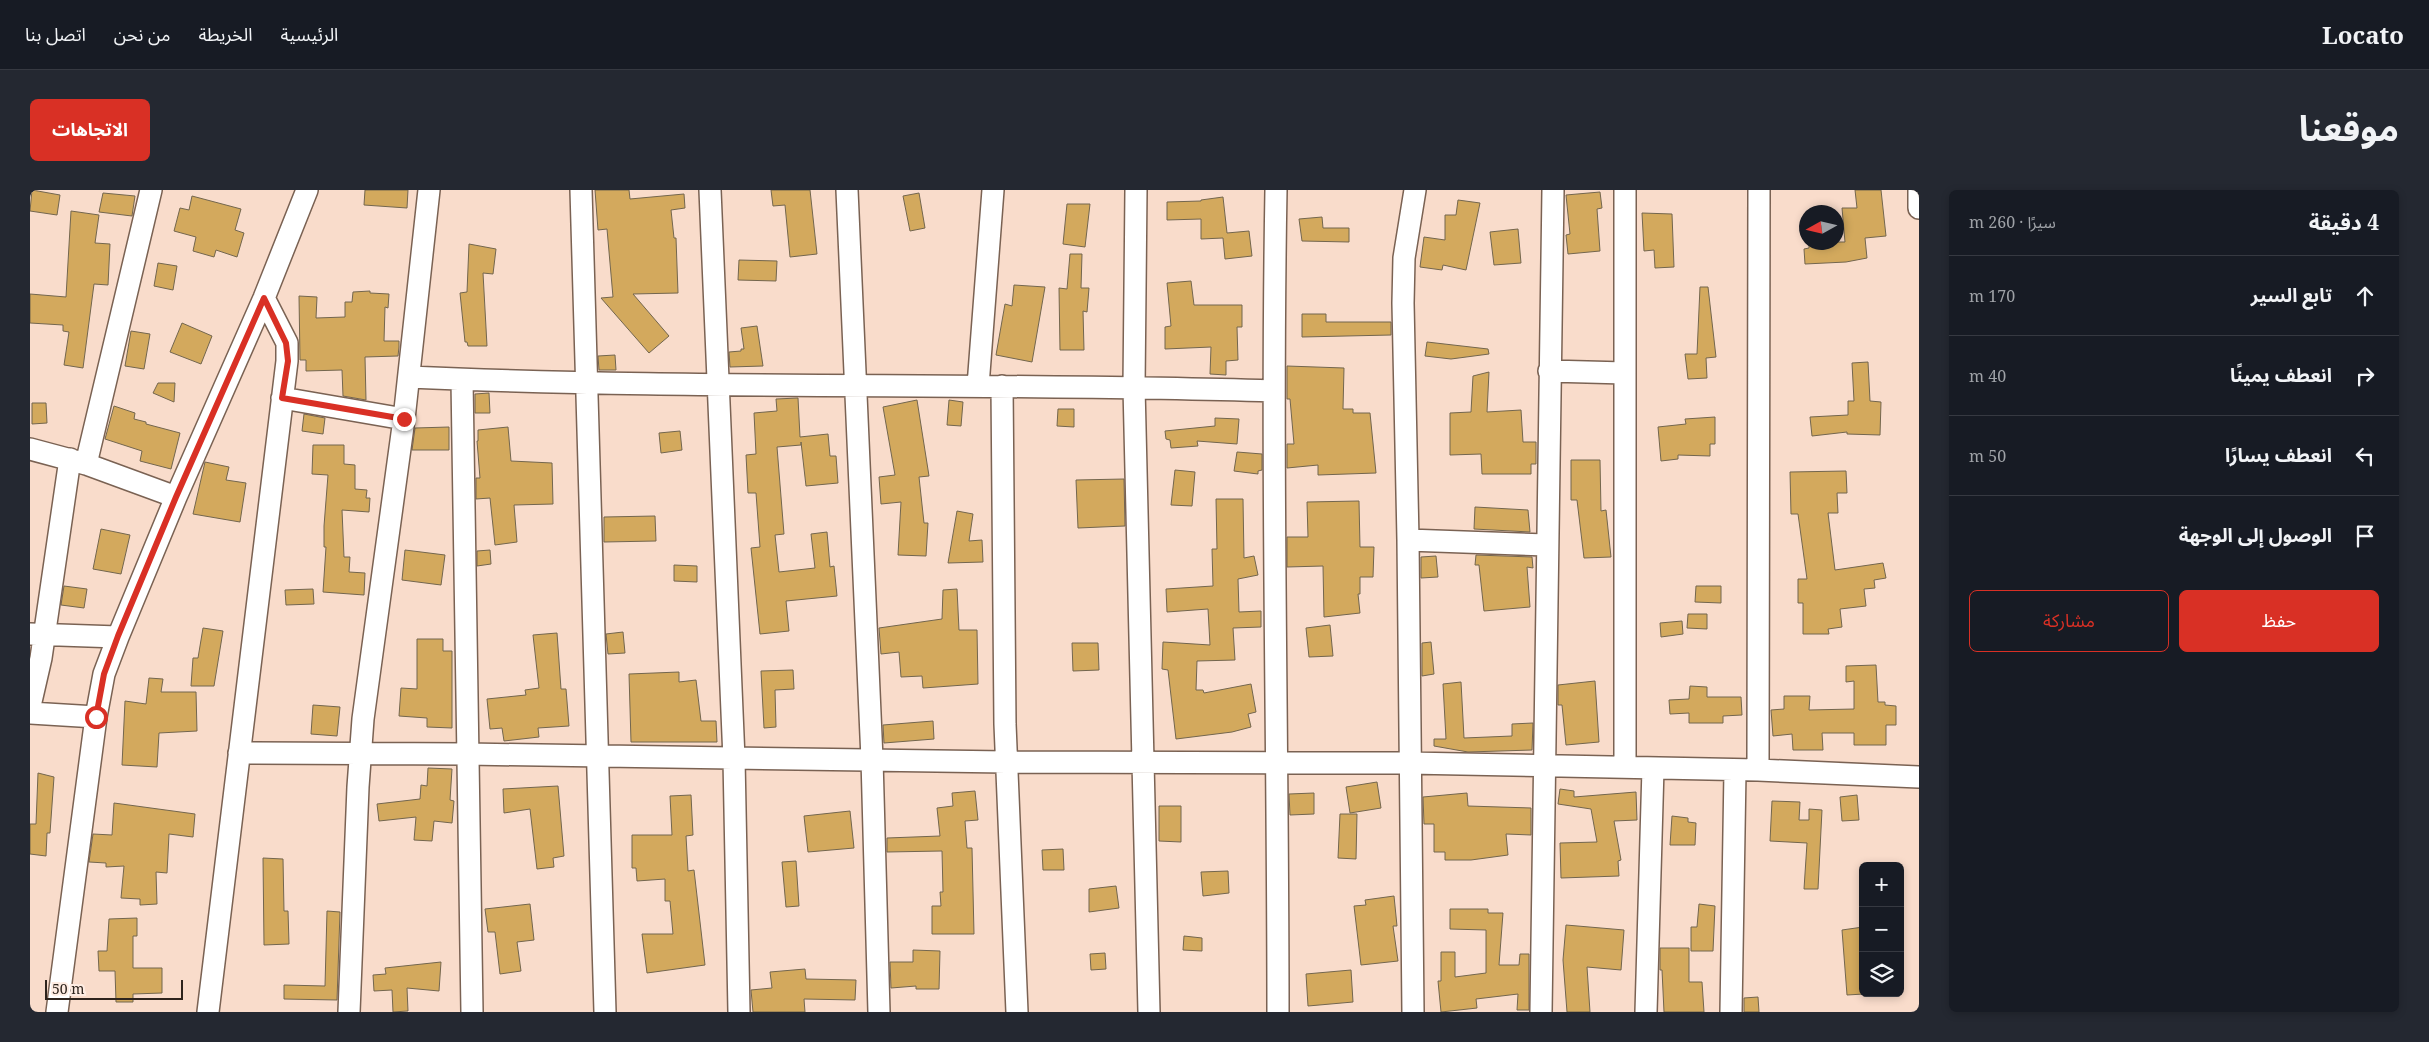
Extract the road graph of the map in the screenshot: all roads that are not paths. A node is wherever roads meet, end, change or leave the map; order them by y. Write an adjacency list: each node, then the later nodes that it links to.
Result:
1 (151, 190): 31 (street)
2 (306, 190): 16 (street)
3 (429, 190): 19 (street)
4 (581, 190): 21 (street)
5 (710, 190): 22 (street)
6 (847, 190): 23 (street)
7 (993, 190): 24 (street)
8 (1136, 190): 26 (street)
9 (1276, 190): 27 (street)
10 (1415, 190): 33 (street)
11 (1553, 190): 17 (street)
12 (1625, 190): 18 (street)
13 (1759, 190): 53 (street)
14 (1919, 190): 15 (street)
15 (1919, 208)
16 (264, 298): 28 (street); 32 (street)
17 (1549, 371): 18 (street); 34 (street)
18 (1625, 373): 51 (street)
19 (408, 377): 20 (street); 29 (street)
20 (462, 380): 21 (street); 42 (street)
21 (586, 384): 22 (street); 43 (street)
22 (718, 386): 23 (street); 45 (street)
23 (857, 386): 24 (street); 44 (street)
24 (978, 386): 25 (street)
25 (1002, 386): 26 (street); 46 (street)
26 (1134, 387): 27 (street); 47 (street)
27 (1272, 391): 49 (street)
28 (282, 398): 29 (street); 40 (street)
29 (404, 419): 41 (street)
30 (30, 449): 31 (street)
31 (78, 462): 32 (street); 35 (street)
32 (176, 497): 36 (street)
33 (1408, 540): 34 (street); 48 (street)
34 (1546, 545): 50 (street)
35 (37, 634): 36 (street); 37 (street)
36 (118, 636): 39 (street)
37 (30, 706)
38 (30, 713): 39 (street)
39 (96, 717): 56 (street)
40 (239, 753): 41 (street); 57 (street)
41 (360, 754): 42 (street); 58 (street)
42 (467, 754): 43 (street); 59 (street)
43 (598, 756): 45 (street); 60 (street)
44 (872, 758): 45 (street); 46 (street); 62 (street)
45 (734, 759): 61 (street)
46 (1006, 762): 47 (street); 63 (street)
47 (1143, 762): 49 (street); 64 (street)
48 (1409, 763): 49 (street); 50 (street); 66 (street)
49 (1278, 764): 65 (street)
50 (1546, 766): 51 (street); 67 (street)
51 (1625, 767): 52 (street)
52 (1653, 768): 54 (street); 68 (street)
53 (1758, 770): 54 (street); 55 (street)
54 (1735, 771): 69 (street)
55 (1919, 776)
56 (57, 1012)
57 (208, 1012)
58 (349, 1012)
59 (472, 1012)
60 (606, 1012)
61 (739, 1012)
62 (878, 1012)
63 (1017, 1012)
64 (1149, 1012)
65 (1278, 1012)
66 (1413, 1012)
67 (1541, 1012)
68 (1646, 1012)
69 (1731, 1012)

